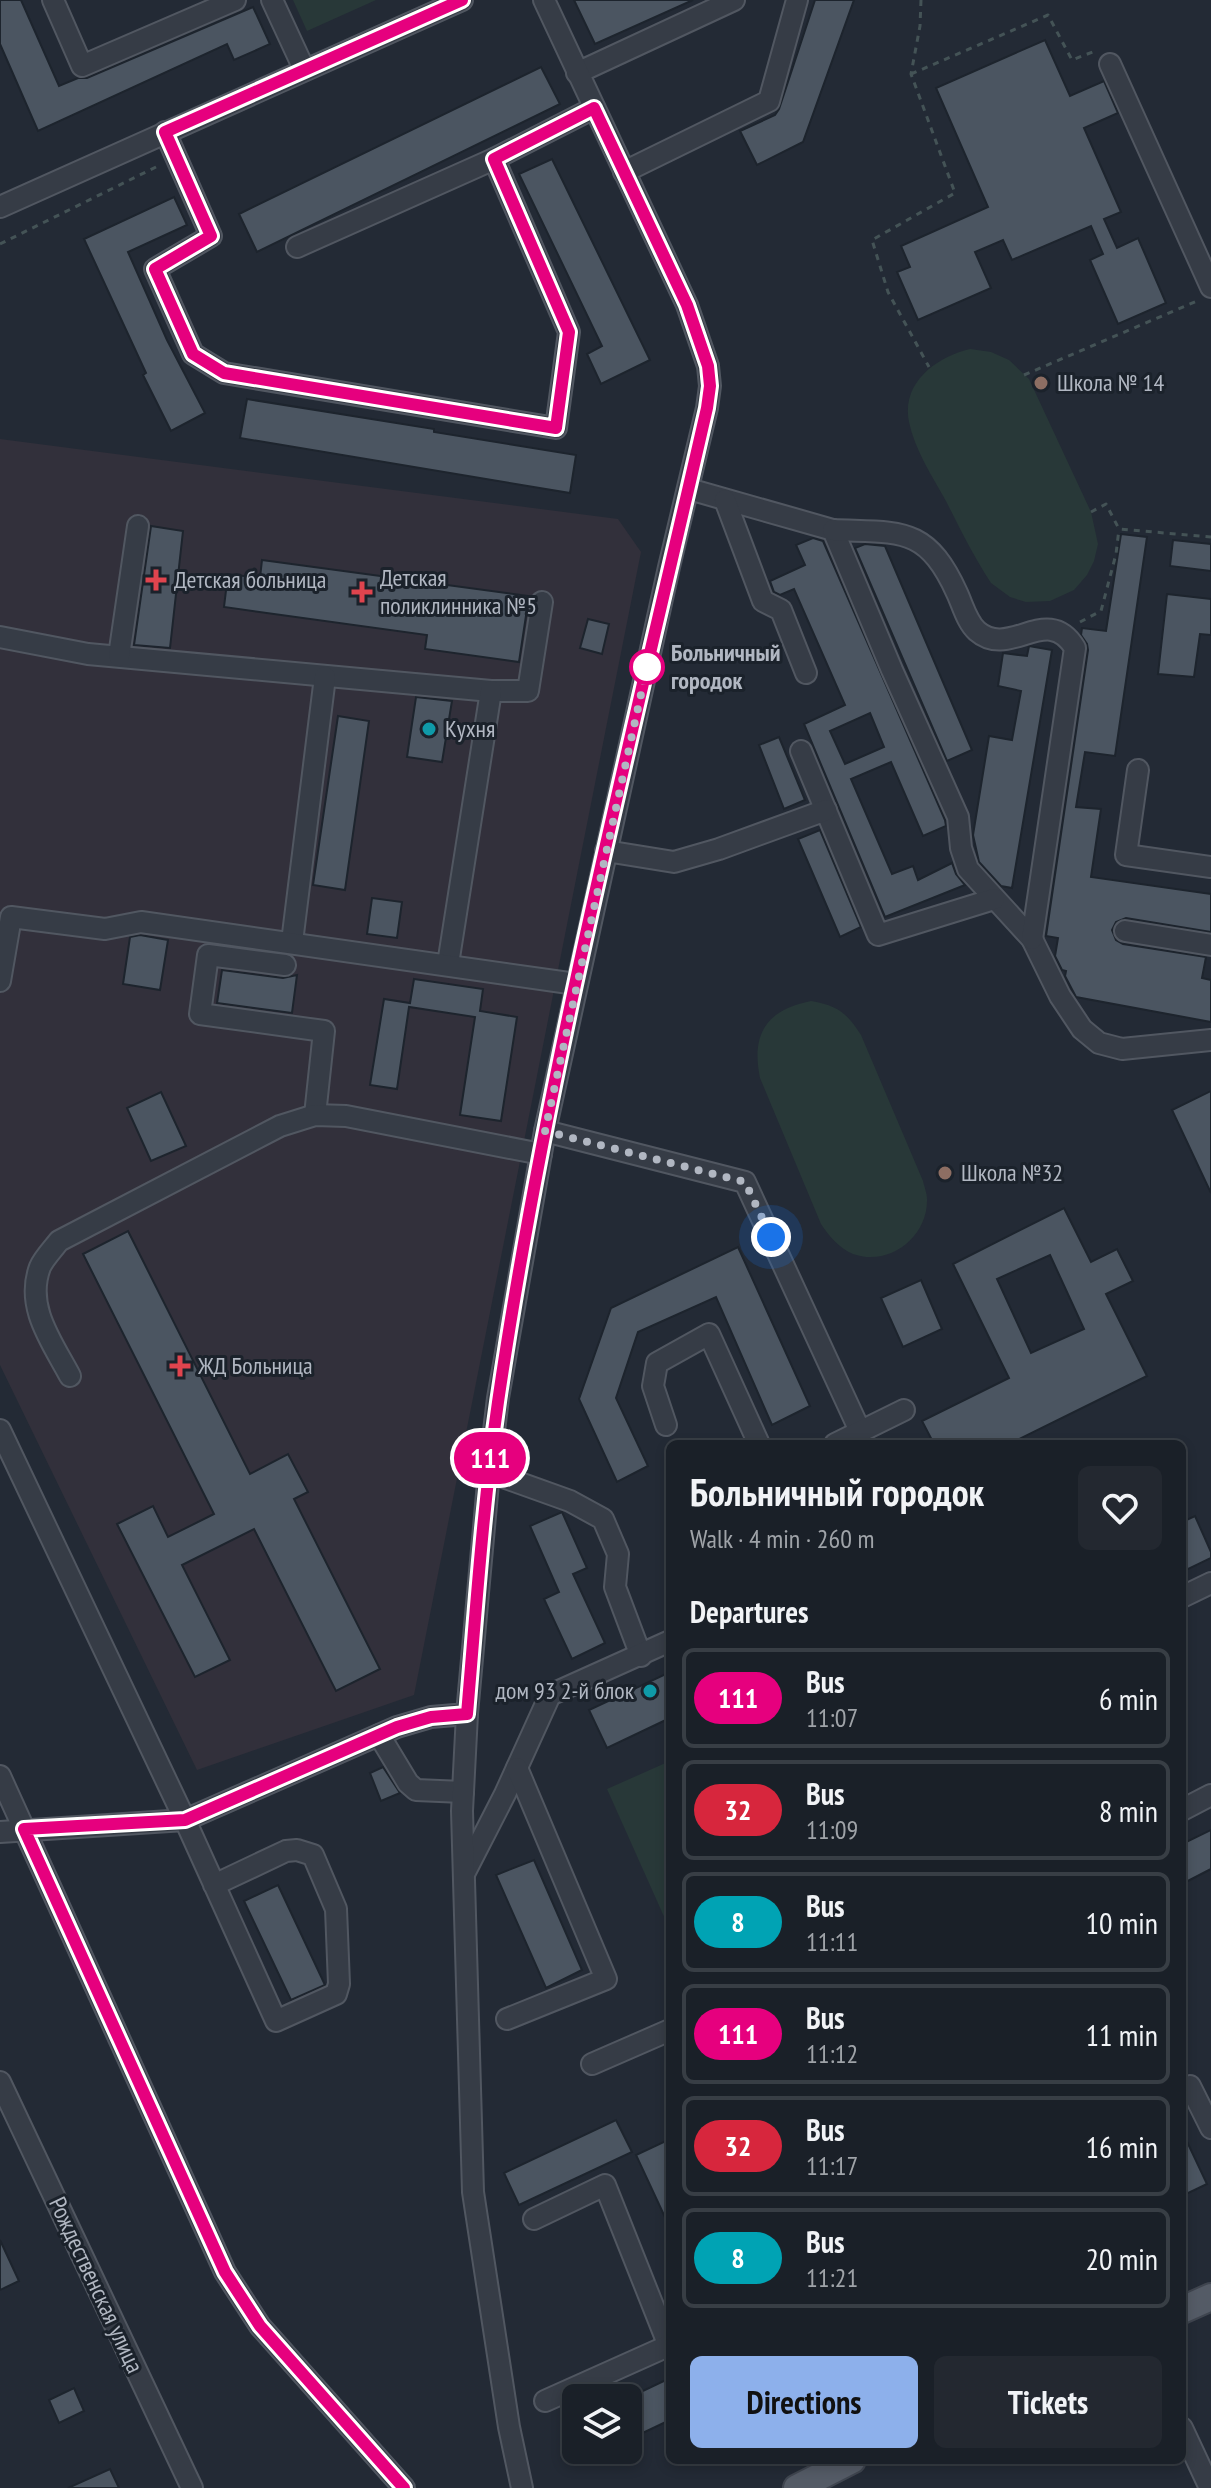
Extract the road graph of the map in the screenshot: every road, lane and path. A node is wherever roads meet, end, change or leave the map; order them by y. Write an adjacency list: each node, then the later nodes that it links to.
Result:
1 (53, 0): 2 (street)
2 (235, 0)
3 (272, 0): 10 (street)
4 (462, 0): 10 (street)
5 (544, 0): 11 (street)
6 (734, 0): 11 (street)
7 (797, 0): 17 (street)
8 (921, 0): 12 (path)
9 (1104, 57): 12 (path); 21 (street)
10 (304, 69): 14 (street)
11 (577, 73): 13 (street)
12 (911, 74): 22 (path)
13 (594, 108): 16 (street); 17 (street)
14 (165, 132): 15 (street); 18 (street)
15 (176, 157): 16 (street); 19 (path)
16 (494, 159): 20 (street)
17 (624, 172): 24 (street)
18 (0, 207)
19 (0, 244)
20 (297, 247)
21 (1204, 294): 23 (path)
22 (929, 367)
23 (1024, 375)
24 (689, 489): 25 (street); 41 (street)
25 (725, 500): 29 (street); 35 (street)
26 (1091, 512): 28 (path)
27 (138, 526): 34 (street)
28 (1119, 529): 30 (path); 32 (path)
29 (833, 530): 32 (street); 43 (street)
30 (1211, 537)
31 (542, 602): 37 (street)
32 (1067, 634): 46 (street)
33 (0, 637): 34 (street)
34 (119, 656): 36 (street)
35 (806, 673)
36 (325, 677): 37 (street); 47 (street)
37 (491, 691): 49 (street)
38 (801, 751): 40 (street)
39 (1138, 770): 42 (street)
40 (826, 810): 41 (street); 43 (street)
41 (606, 851): 52 (street)
42 (1211, 867)
43 (994, 899): 46 (street)
44 (5, 916): 47 (street); 51 (street)
45 (1125, 931): 48 (street)
46 (1032, 939): 53 (street)
47 (292, 942): 49 (street)
48 (1211, 945)
49 (448, 964): 52 (street)
50 (285, 965): 54 (street)
51 (0, 981)
52 (576, 984): 55 (street)
53 (1211, 1040)
54 (315, 1115): 56 (street); 57 (street)
55 (545, 1131): 56 (street); 61 (street)
56 (541, 1154): 64 (street)
57 (70, 1376)
58 (904, 1410): 61 (street)
59 (666, 1425): 62 (street)
60 (0, 1430): 76 (street)
61 (860, 1431): 63 (street)
62 (757, 1440)
63 (843, 1440)
64 (489, 1472): 68 (street); 69 (street)
65 (1211, 1583): 66 (street)
66 (1186, 1595)
67 (666, 1643): 68 (street)
68 (641, 1656): 71 (street)
69 (467, 1714): 70 (street); 73 (street)
70 (379, 1735): 73 (street); 76 (street)
71 (517, 1768): 79 (street); 81 (street)
72 (0, 1776): 77 (street)
73 (463, 1792): 79 (street)
74 (1211, 1795): 75 (street)
75 (1186, 1808)
76 (185, 1820): 77 (street); 80 (street)
77 (24, 1829): 78 (street); 96 (street)
78 (0, 1832)
79 (464, 1875): 97 (street)
80 (214, 1885): 80 (street)
81 (507, 2019)
82 (666, 2032): 83 (street)
83 (592, 2064)
84 (0, 2082): 95 (street, Рождественская улица)
85 (1186, 2088): 86 (street)
86 (1209, 2117)
87 (534, 2219): 90 (street)
88 (1211, 2297): 89 (main road)
89 (1186, 2308)
90 (666, 2338)
91 (666, 2347): 92 (street)
92 (545, 2401)
93 (1186, 2437): 99 (street)
94 (844, 2464): 98 (main road)
95 (192, 2488)
96 (404, 2488)
97 (522, 2488)
98 (797, 2488)
99 (1210, 2488)

